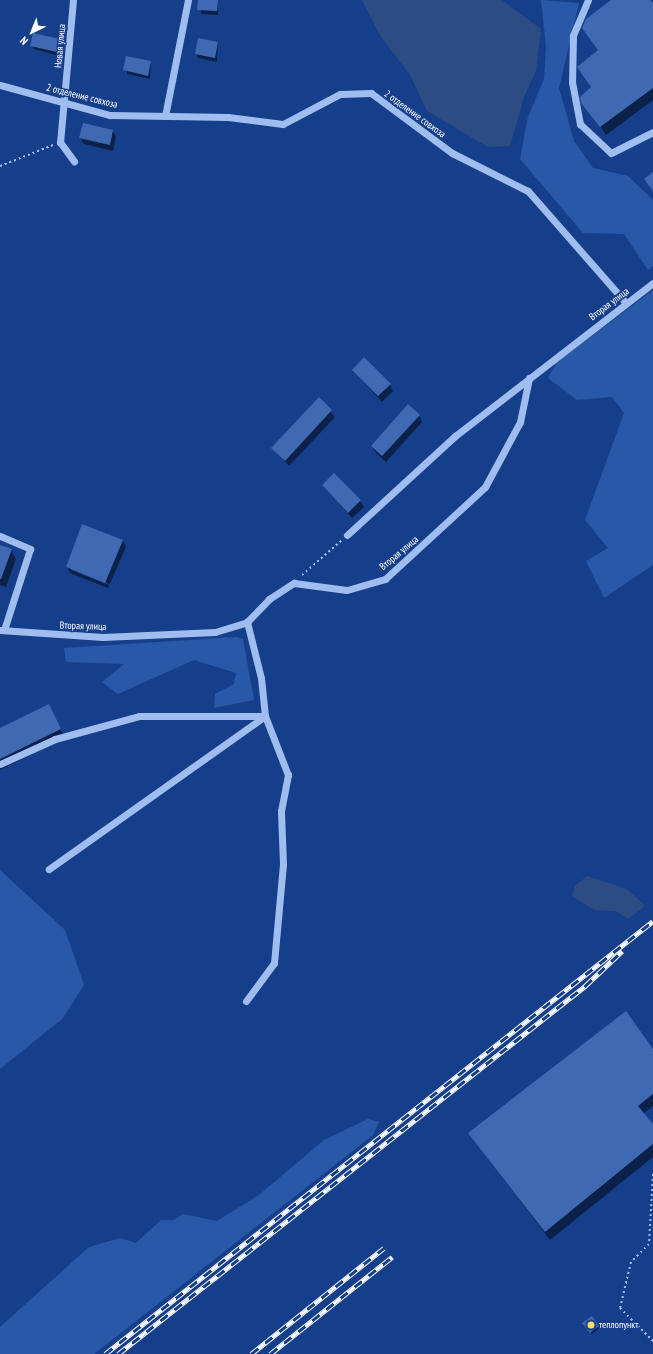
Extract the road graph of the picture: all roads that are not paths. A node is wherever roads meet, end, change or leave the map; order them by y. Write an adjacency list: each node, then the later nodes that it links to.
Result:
1 (74, 0): 5 (street, Новая улица)
2 (188, 0): 6 (street)
3 (588, 0): 7 (street)
4 (0, 85): 5 (street, 2 отделение совхоза)
5 (65, 103): 6 (street, 2 отделение совхоза); 8 (street, Новая улица)
6 (165, 116): 10 (street, 2 отделение совхоза)
7 (653, 132)
8 (74, 161)
9 (653, 283): 10 (street, Вторая улица)
10 (626, 303): 11 (street, Вторая улица)
11 (529, 378): 12 (street); 14 (street, Вторая улица)
12 (347, 535)
13 (0, 536): 15 (street)
14 (247, 622): 15 (street, Вторая улица); 16 (street)
15 (2, 630)
16 (265, 716): 17 (street); 18 (street); 19 (street)
17 (0, 764)
18 (49, 869)
19 (246, 1001)

